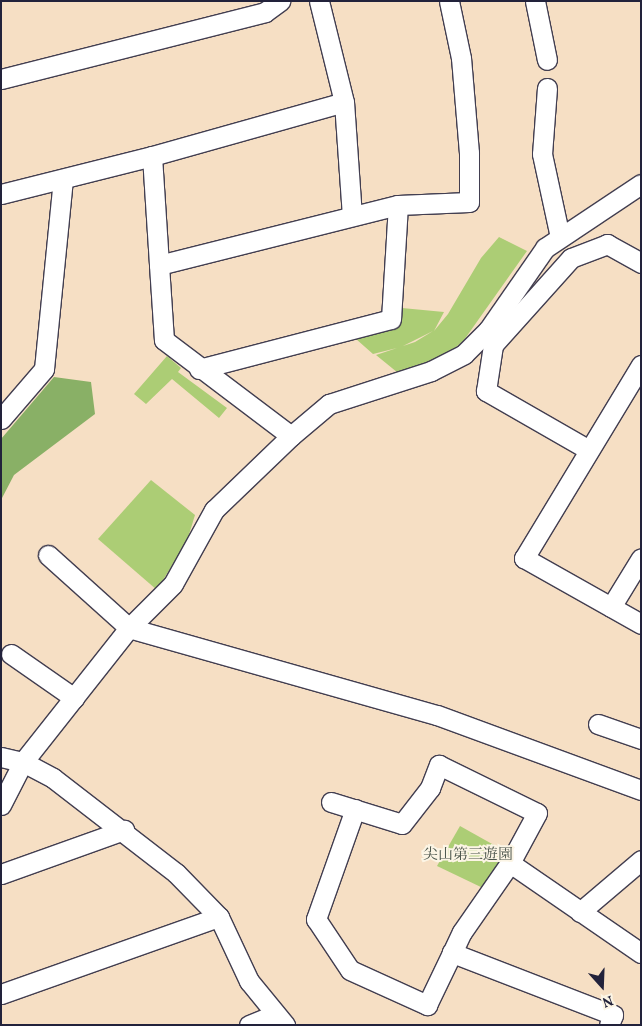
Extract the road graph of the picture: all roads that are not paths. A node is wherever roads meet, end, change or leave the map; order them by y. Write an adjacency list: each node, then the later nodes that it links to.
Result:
1 (280, 1): 6 (street)
2 (319, 1): 8 (street)
3 (449, 1): 13 (street)
4 (535, 1): 5 (street)
5 (547, 60)
6 (1, 79)
7 (547, 88): 15 (street)
8 (344, 102): 9 (street); 14 (street)
9 (152, 156): 10 (street); 17 (street)
10 (63, 179): 12 (street); 20 (street)
11 (641, 184): 15 (street)
12 (1, 194)
13 (398, 205): 14 (street); 19 (street)
14 (352, 216): 17 (street)
15 (560, 237): 21 (street)
16 (641, 263): 22 (street)
17 (159, 265): 19 (street)
18 (641, 365): 22 (street)
19 (198, 369): 21 (street)
20 (1, 419)
21 (290, 436): 27 (street)
22 (589, 450): 25 (street)
23 (48, 555): 27 (street)
24 (641, 558): 25 (street)
25 (611, 607): 26 (street)
26 (641, 624)
27 (129, 628): 29 (street); 34 (street)
28 (11, 654): 29 (street)
29 (74, 698): 33 (street)
30 (598, 724): 31 (street)
31 (641, 739)
32 (1, 757): 33 (street)
33 (23, 762): 36 (street); 38 (street)
34 (641, 790)
35 (331, 802): 37 (street)
36 (1, 805)
37 (355, 810): 40 (street); 44 (street)
38 (124, 830): 41 (street); 43 (street)
39 (641, 860): 42 (street)
40 (510, 863): 42 (street); 44 (street)
41 (1, 874)
42 (580, 912): 45 (street)
43 (219, 917): 46 (street); 47 (street)
44 (452, 952): 49 (street)
45 (641, 953)
46 (1, 994)
47 (279, 1020): 48 (street)
48 (249, 1025)
49 (609, 1025)

